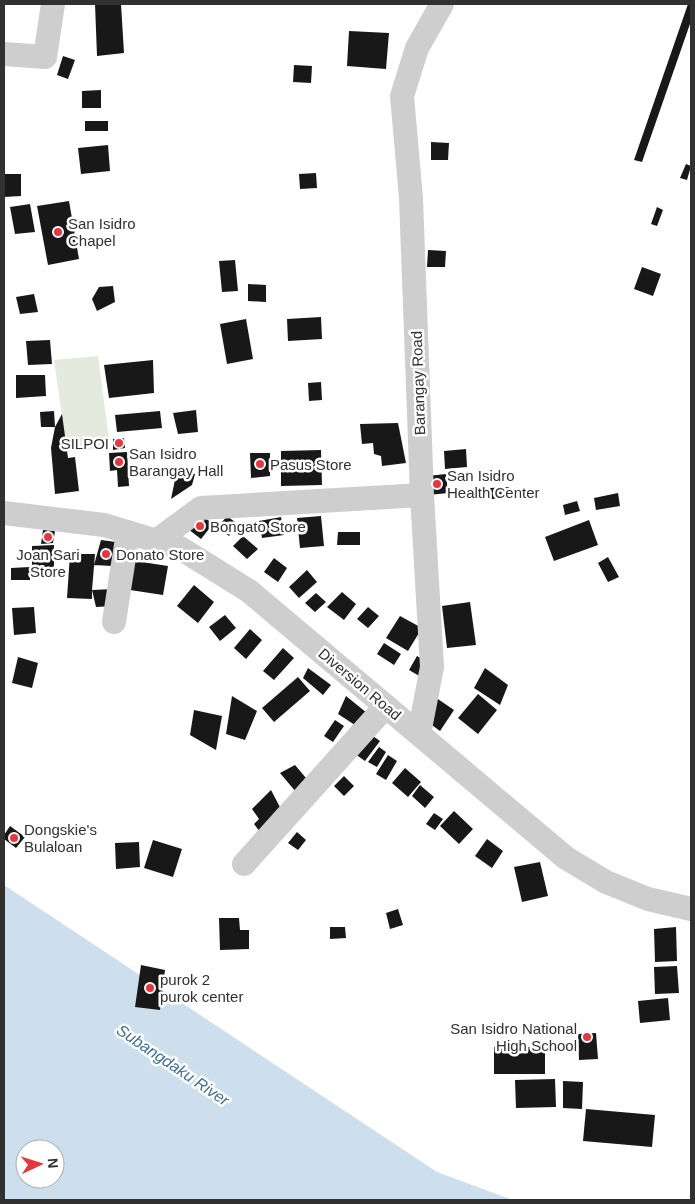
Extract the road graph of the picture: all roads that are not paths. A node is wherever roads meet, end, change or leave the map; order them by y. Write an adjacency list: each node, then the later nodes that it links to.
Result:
1 (53, 4): 3 (street)
2 (442, 4): 4 (street, Barangay Road)
3 (4, 54)
4 (422, 495): 7 (street); 10 (street, Barangay Road)
5 (4, 513): 6 (street, Diversion Road)
6 (128, 532): 7 (street, Diversion Road); 8 (street)
7 (156, 541): 9 (street, Diversion Road)
8 (114, 622)
9 (386, 706): 10 (street, Diversion Road); 11 (street)
10 (419, 734): 12 (street, Diversion Road)
11 (244, 864)
12 (691, 909)

